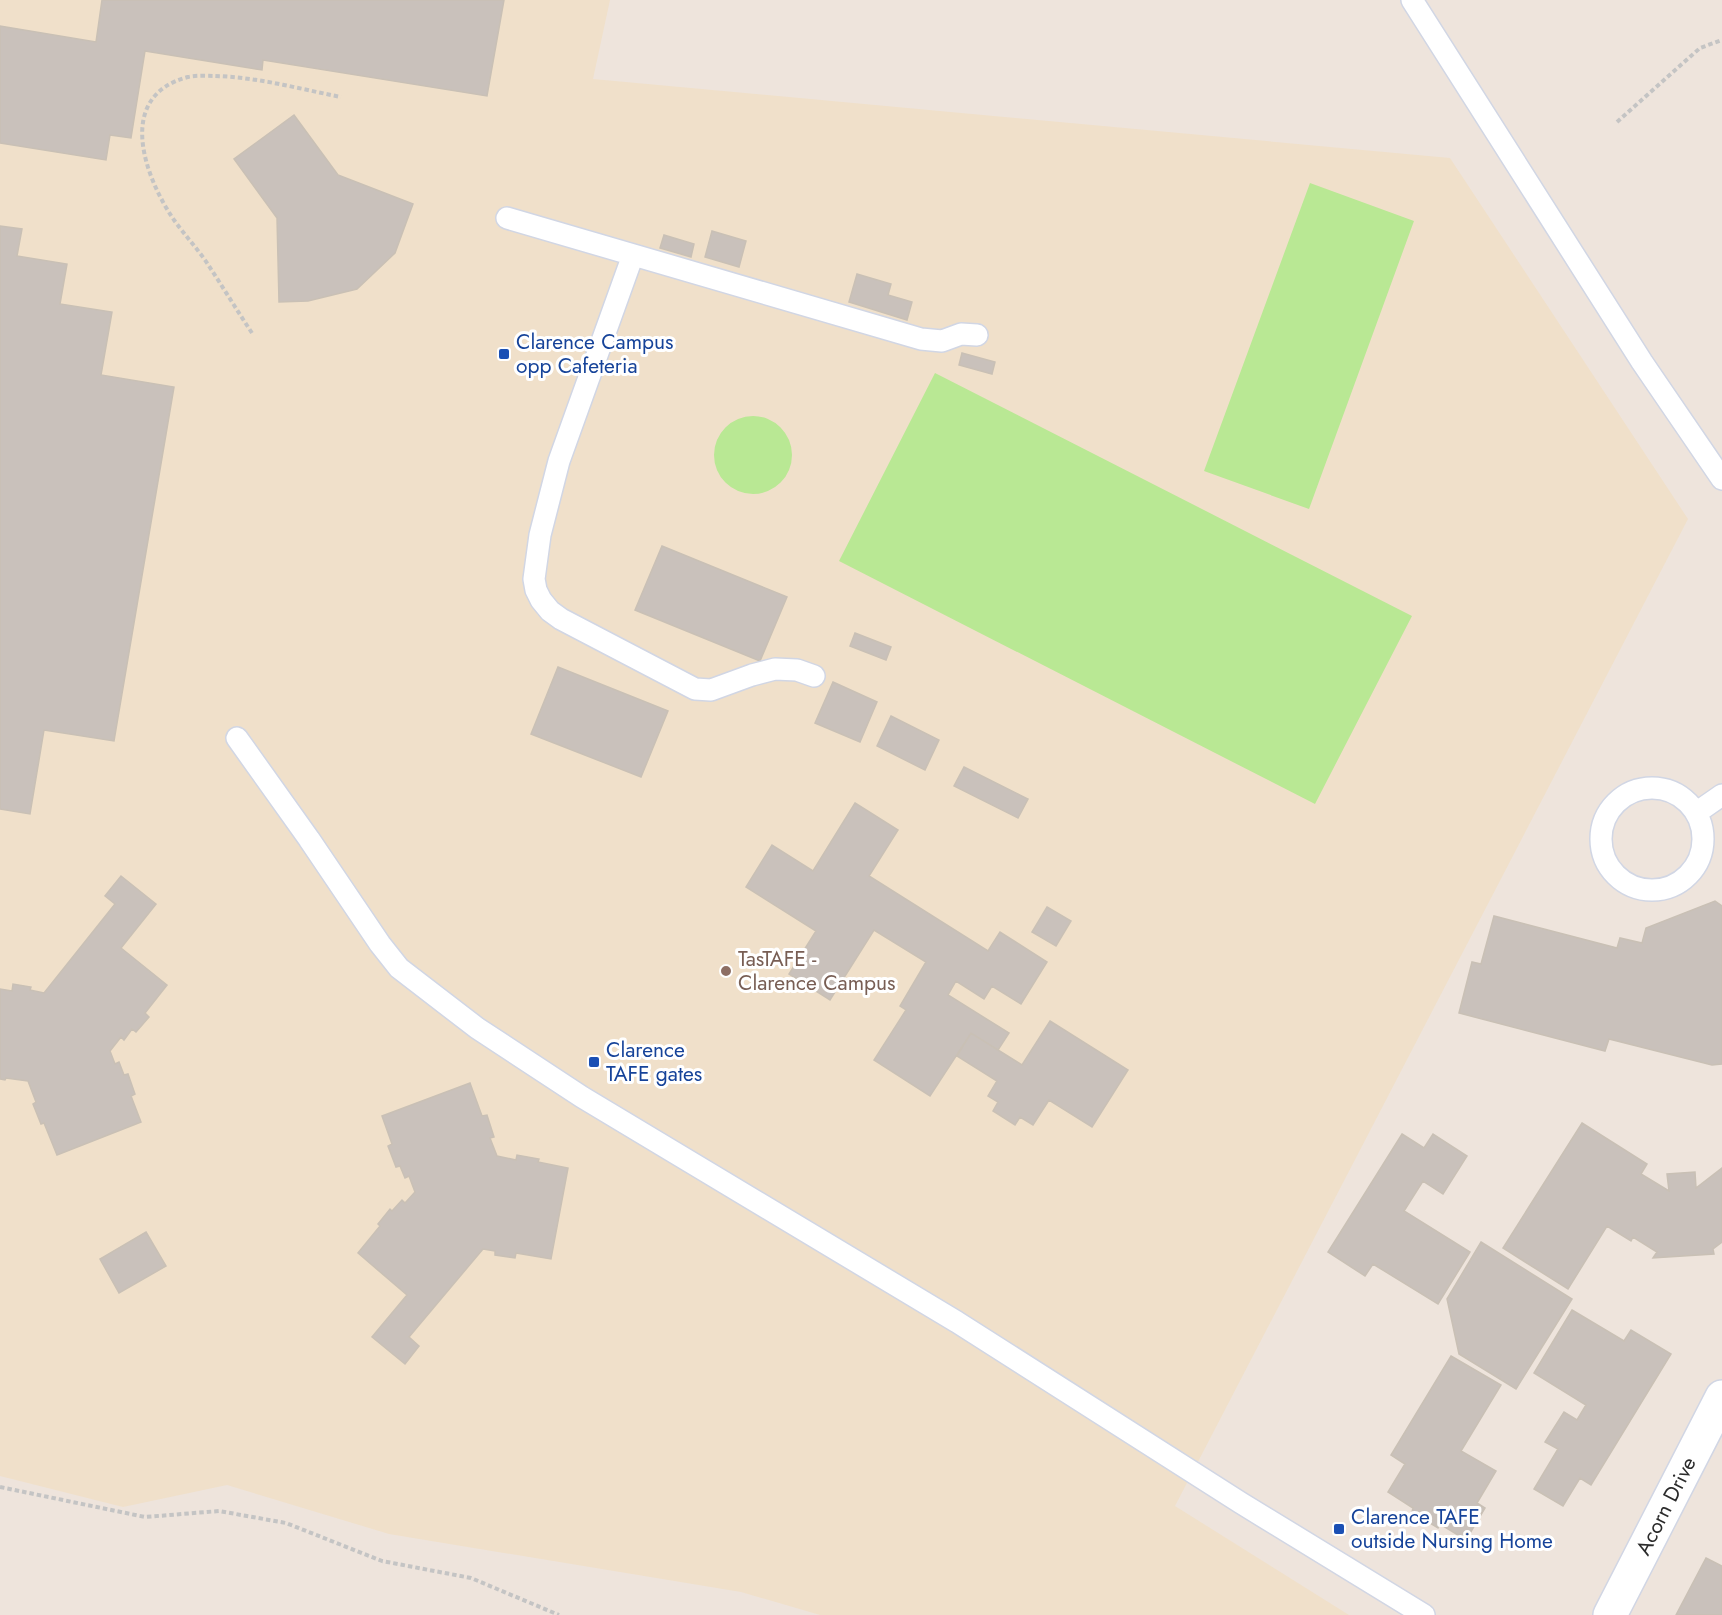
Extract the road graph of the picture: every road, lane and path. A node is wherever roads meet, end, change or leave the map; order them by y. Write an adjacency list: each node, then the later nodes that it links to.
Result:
1 (1412, 0): 9 (lane)
2 (1722, 40): 4 (path)
3 (341, 97): 7 (path)
4 (1617, 122)
5 (507, 218): 6 (lane)
6 (633, 255): 8 (lane); 10 (lane)
7 (252, 333)
8 (977, 335)
9 (1722, 479)
10 (814, 676)
11 (237, 738): 17 (lane)
12 (1722, 795): 13 (lane)
13 (1696, 813): 13 (lane)
14 (1722, 1397): 18 (street, Acorn Drive)
15 (0, 1487): 16 (path)
16 (559, 1615)
17 (1424, 1615)
18 (1610, 1615)

